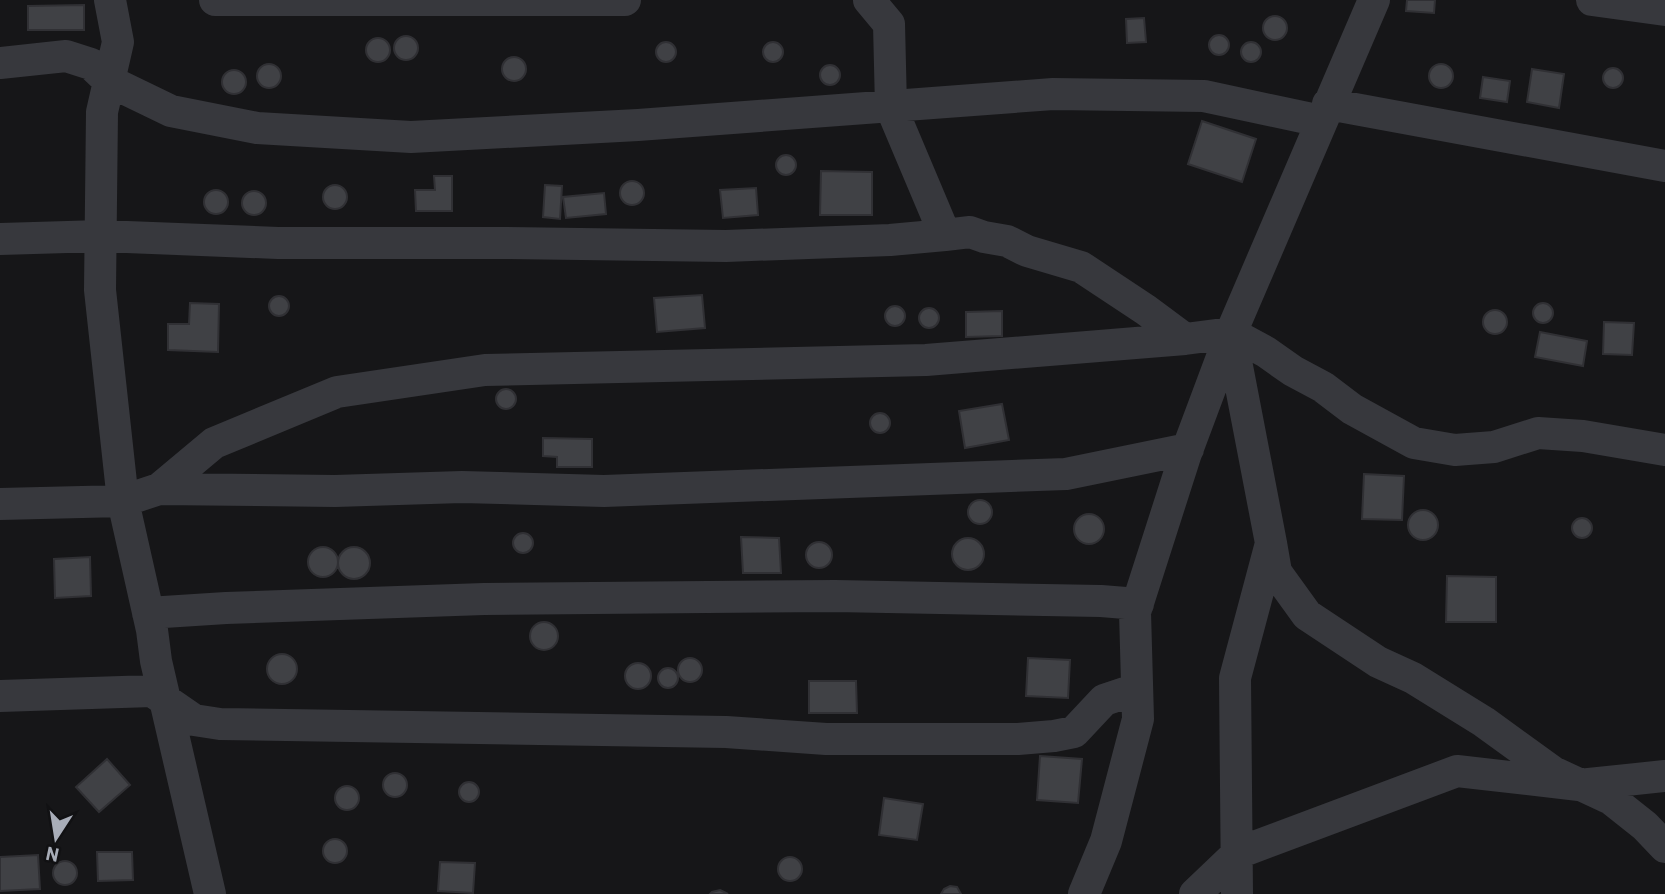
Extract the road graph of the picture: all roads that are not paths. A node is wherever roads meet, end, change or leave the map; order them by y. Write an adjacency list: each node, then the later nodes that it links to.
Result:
1 (110, 0): 9 (street)
2 (215, 0): 3 (street)
3 (625, 0)
4 (869, 0): 10 (street)
5 (1374, 0): 11 (street)
6 (1592, 0): 7 (street)
7 (1665, 10)
8 (0, 62): 9 (street)
9 (109, 81): 10 (street); 14 (street)
10 (891, 107): 11 (street); 13 (street)
11 (1324, 113): 12 (street); 16 (street)
12 (1665, 166)
13 (945, 235): 14 (street); 17 (street)
14 (101, 236): 15 (street); 21 (street)
15 (0, 239)
16 (1231, 333): 17 (street); 18 (street); 19 (street); 23 (street)
17 (1185, 339): 20 (street)
18 (1188, 449): 20 (street); 24 (street)
19 (1665, 450)
20 (159, 489): 21 (street)
21 (123, 500): 22 (street); 25 (street)
22 (0, 504)
23 (1271, 543): 30 (street); 32 (street)
24 (1138, 604): 25 (street); 26 (street)
25 (148, 613): 28 (street)
26 (1137, 689): 28 (street); 34 (street)
27 (0, 696): 28 (street)
28 (165, 701): 33 (street)
29 (1665, 776): 30 (street)
30 (1579, 785): 31 (street); 32 (street)
31 (1665, 847)
32 (1238, 853): 35 (street); 36 (street)
33 (210, 894)
34 (1084, 894)
35 (1195, 894)
36 (1237, 894)

